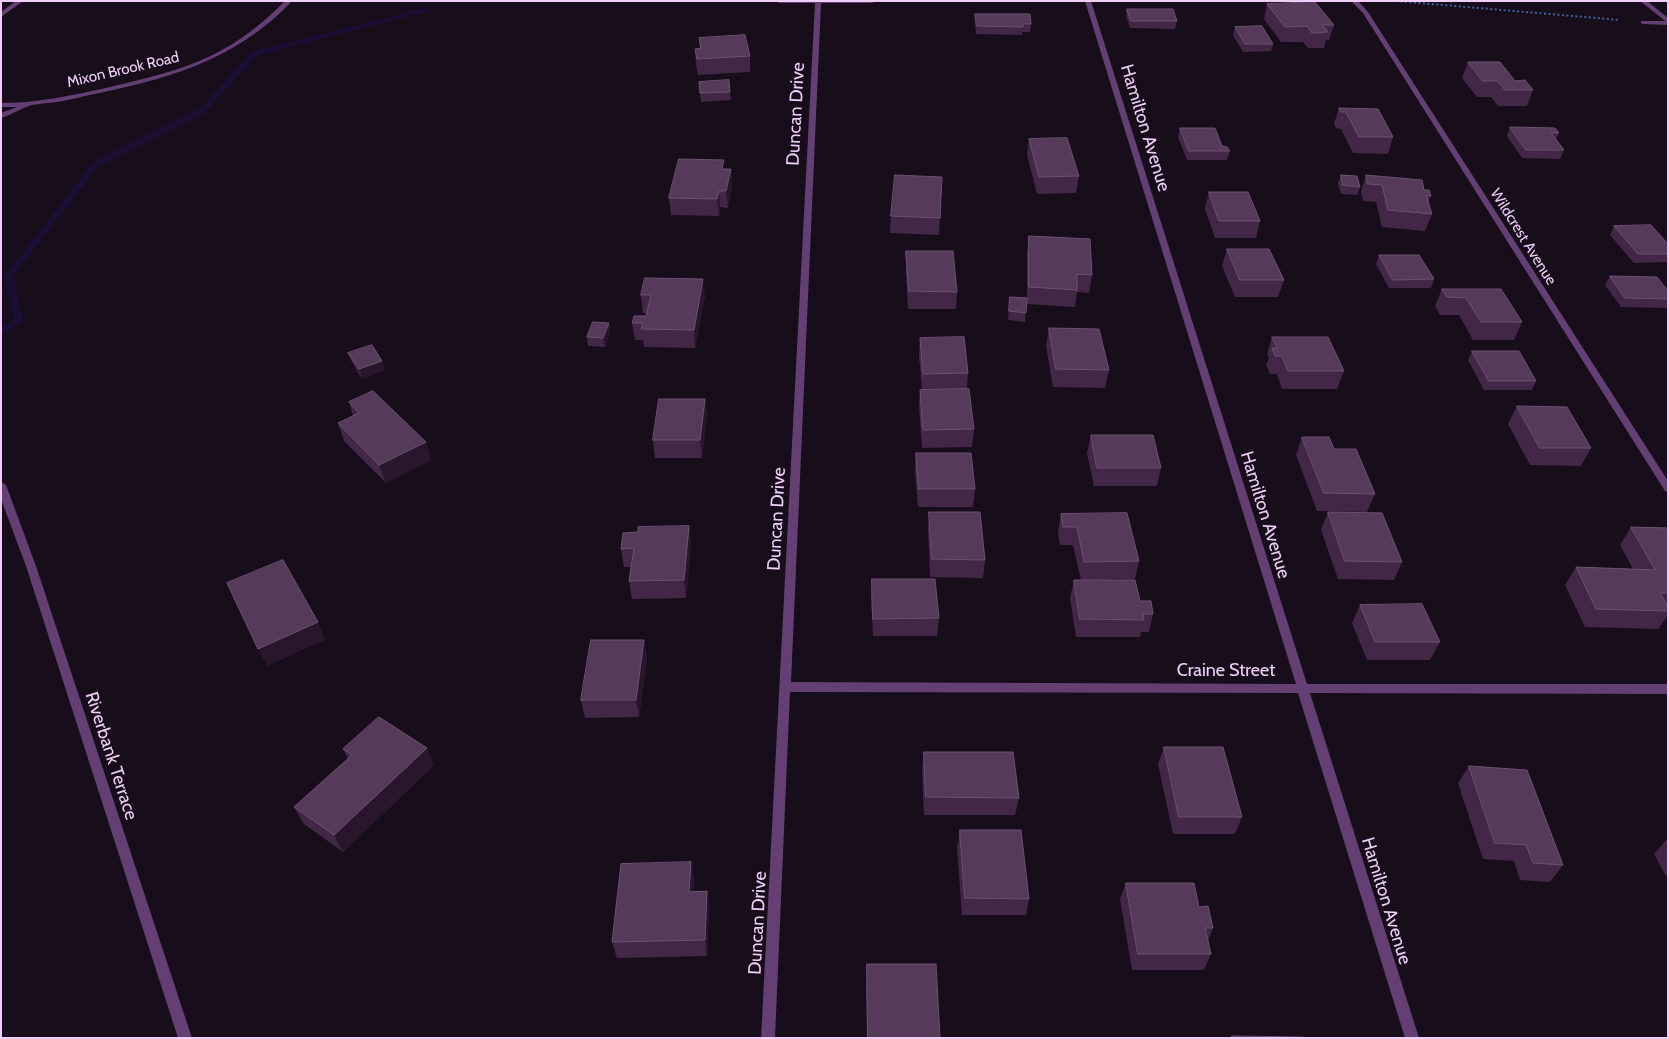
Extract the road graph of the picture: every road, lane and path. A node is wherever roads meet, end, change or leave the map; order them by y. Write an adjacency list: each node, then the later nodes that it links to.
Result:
1 (20, 1): 10 (street)
2 (289, 1): 13 (street, Mixon Brook Road)
3 (779, 1): 9 (street)
4 (872, 1): 9 (street)
5 (1088, 1): 19 (street, Hamilton Avenue)
6 (1354, 1): 17 (street, Wildcrest Avenue)
7 (1396, 1): 11 (path)
8 (1643, 1): 12 (street)
9 (818, 2): 18 (street, Duncan Drive)
10 (1, 15)
11 (1643, 22): 12 (street)
12 (1668, 22)
13 (32, 103): 14 (street, Mixon Brook Road); 15 (street, Mixon Brook Road)
14 (1, 105)
15 (1, 116)
16 (1, 485): 21 (street, Riverbank Terrace)
17 (1668, 489)
18 (785, 687): 19 (street, Craine Street); 22 (street, Duncan Drive)
19 (1302, 688): 20 (street, Craine Street); 23 (street, Hamilton Avenue)
20 (1668, 689)
21 (185, 1038)
22 (768, 1038)
23 (1412, 1038)

